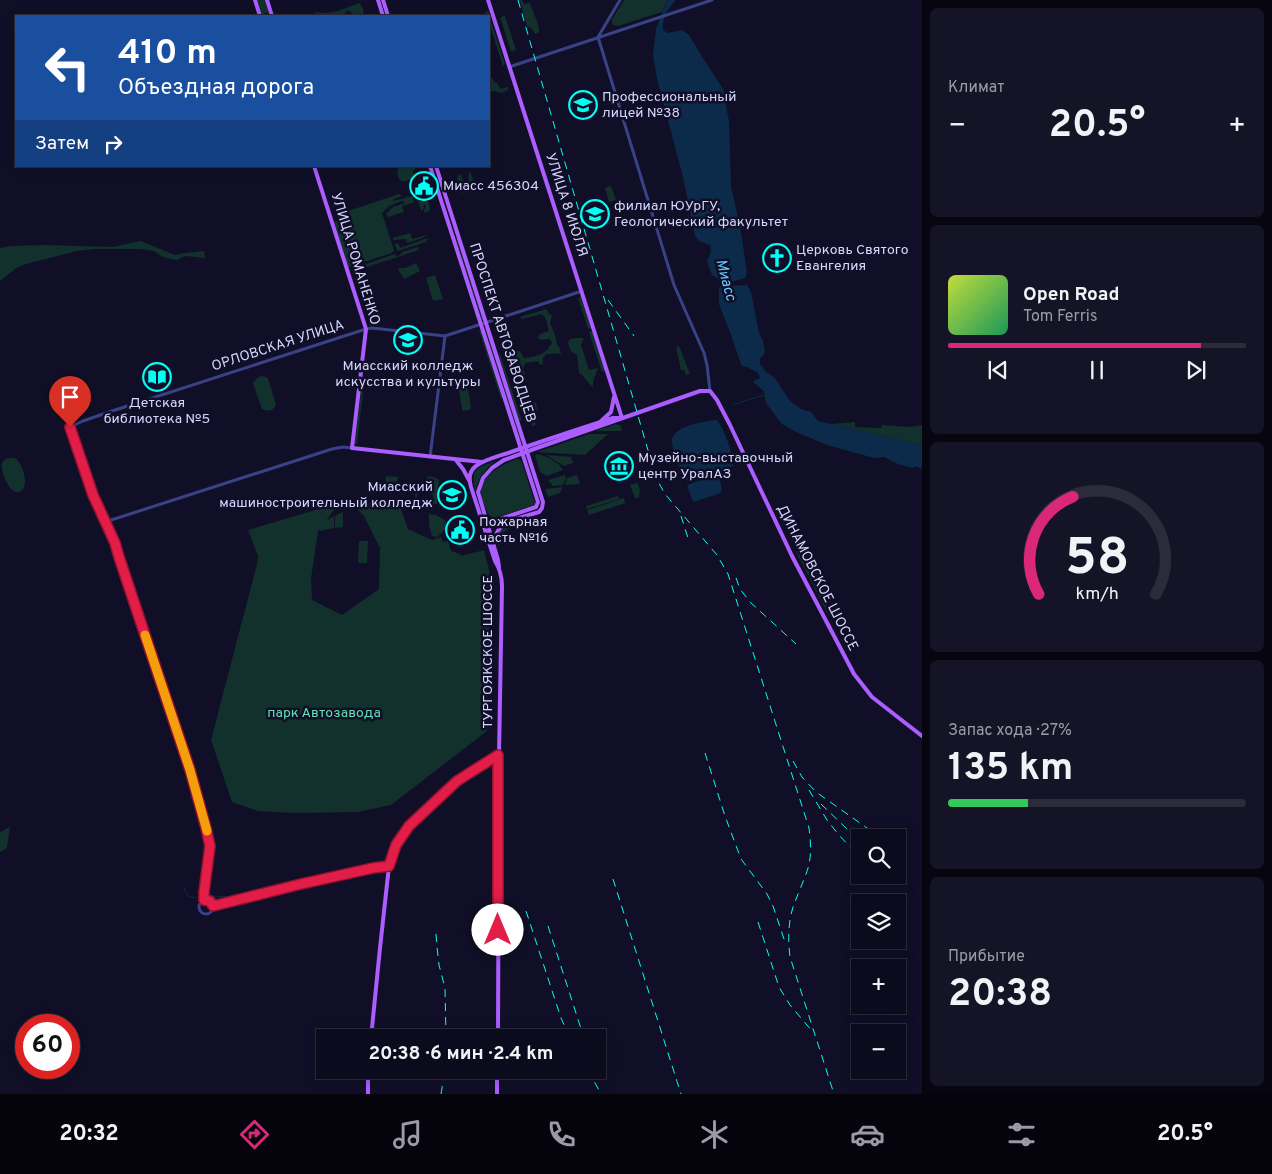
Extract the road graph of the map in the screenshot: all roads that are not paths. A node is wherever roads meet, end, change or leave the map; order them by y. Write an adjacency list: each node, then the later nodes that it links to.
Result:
1 (255, 0): 8 (main road)
2 (267, 0): 9 (main road)
3 (378, 0): 10 (main road)
4 (383, 0): 11 (main road)
5 (488, 0): 13 (main road, УЛИЦА 8 ИЮЛЯ)
6 (620, 0): 12 (street)
7 (712, 0): 12 (street)
8 (260, 15)
9 (272, 15)
10 (383, 15)
11 (388, 15)
12 (598, 37): 13 (street); 22 (street)
13 (509, 67): 17 (main road, УЛИЦА 8 ИЮЛЯ)
14 (314, 167): 20 (main road, УЛИЦА РОМАНЕНКО)
15 (430, 167): 19 (main road, ПРОСПЕКТ АВТОЗАВОДЦЕВ)
16 (436, 167): 18 (main road, ПРОСПЕКТ АВТОЗАВОДЦЕВ)
17 (582, 291): 18 (street, ОРЛОВСКАЯ УЛИЦА); 25 (main road, УЛИЦА 8 ИЮЛЯ)
18 (486, 322): 19 (street, ОРЛОВСКАЯ УЛИЦА); 29 (main road, ПРОСПЕКТ АВТОЗАВОДЦЕВ)
19 (481, 324): 21 (street, ОРЛОВСКАЯ УЛИЦА); 30 (main road, ПРОСПЕКТ АВТОЗАВОДЦЕВ)
20 (366, 329): 21 (street, ОРЛОВСКАЯ УЛИЦА); 28 (main road, УЛИЦА РОМАНЕНКО); 36 (street, ОРЛОВСКАЯ УЛИЦА)
21 (445, 336): 31 (street)
22 (708, 381): 23 (street); 24 (street)
23 (700, 391): 24 (main road); 26 (main road)
24 (710, 391): 40 (main road, ДИНАМОВСКОЕ ШОССЕ)
25 (615, 395): 26 (main road, УЛИЦА 8 ИЮЛЯ); 27 (main road)
26 (622, 418): 27 (main road); 29 (main road)
27 (597, 424): 29 (main road)
28 (352, 448): 31 (main road); 36 (street)
29 (526, 449): 30 (main road); 35 (main road, ПРОСПЕКТ АВТОЗАВОДЦЕВ)
30 (521, 451): 33 (main road); 37 (main road); 37 (main road, ПРОСПЕКТ АВТОЗАВОДЦЕВ)
31 (430, 457): 32 (main road)
32 (455, 460): 33 (main road); 34 (main road)
33 (483, 462): 34 (main road)
34 (470, 482): 37 (main road)
35 (509, 521): 37 (main road); 38 (main road)
36 (105, 522): 43 (street)
37 (486, 525): 38 (main road, ТУРГОЯКСКОЕ ШОССЕ); 39 (main road, ТУРГОЯКСКОЕ ШОССЕ)
38 (494, 548): 39 (main road, ТУРГОЯКСКОЕ ШОССЕ)
39 (498, 567): 41 (main road, ТУРГОЯКСКОЕ ШОССЕ)
40 (922, 736)
41 (498, 755): 42 (main road); 46 (main road, ТУРГОЯКСКОЕ ШОССЕ)
42 (389, 866): 44 (street); 45 (main road)
43 (204, 900): 44 (street); 44 (street)
44 (213, 906)
45 (372, 1029)
46 (498, 1029)
47 (368, 1079): 49 (main road)
48 (497, 1079): 50 (main road)
49 (368, 1094)
50 (497, 1094)

